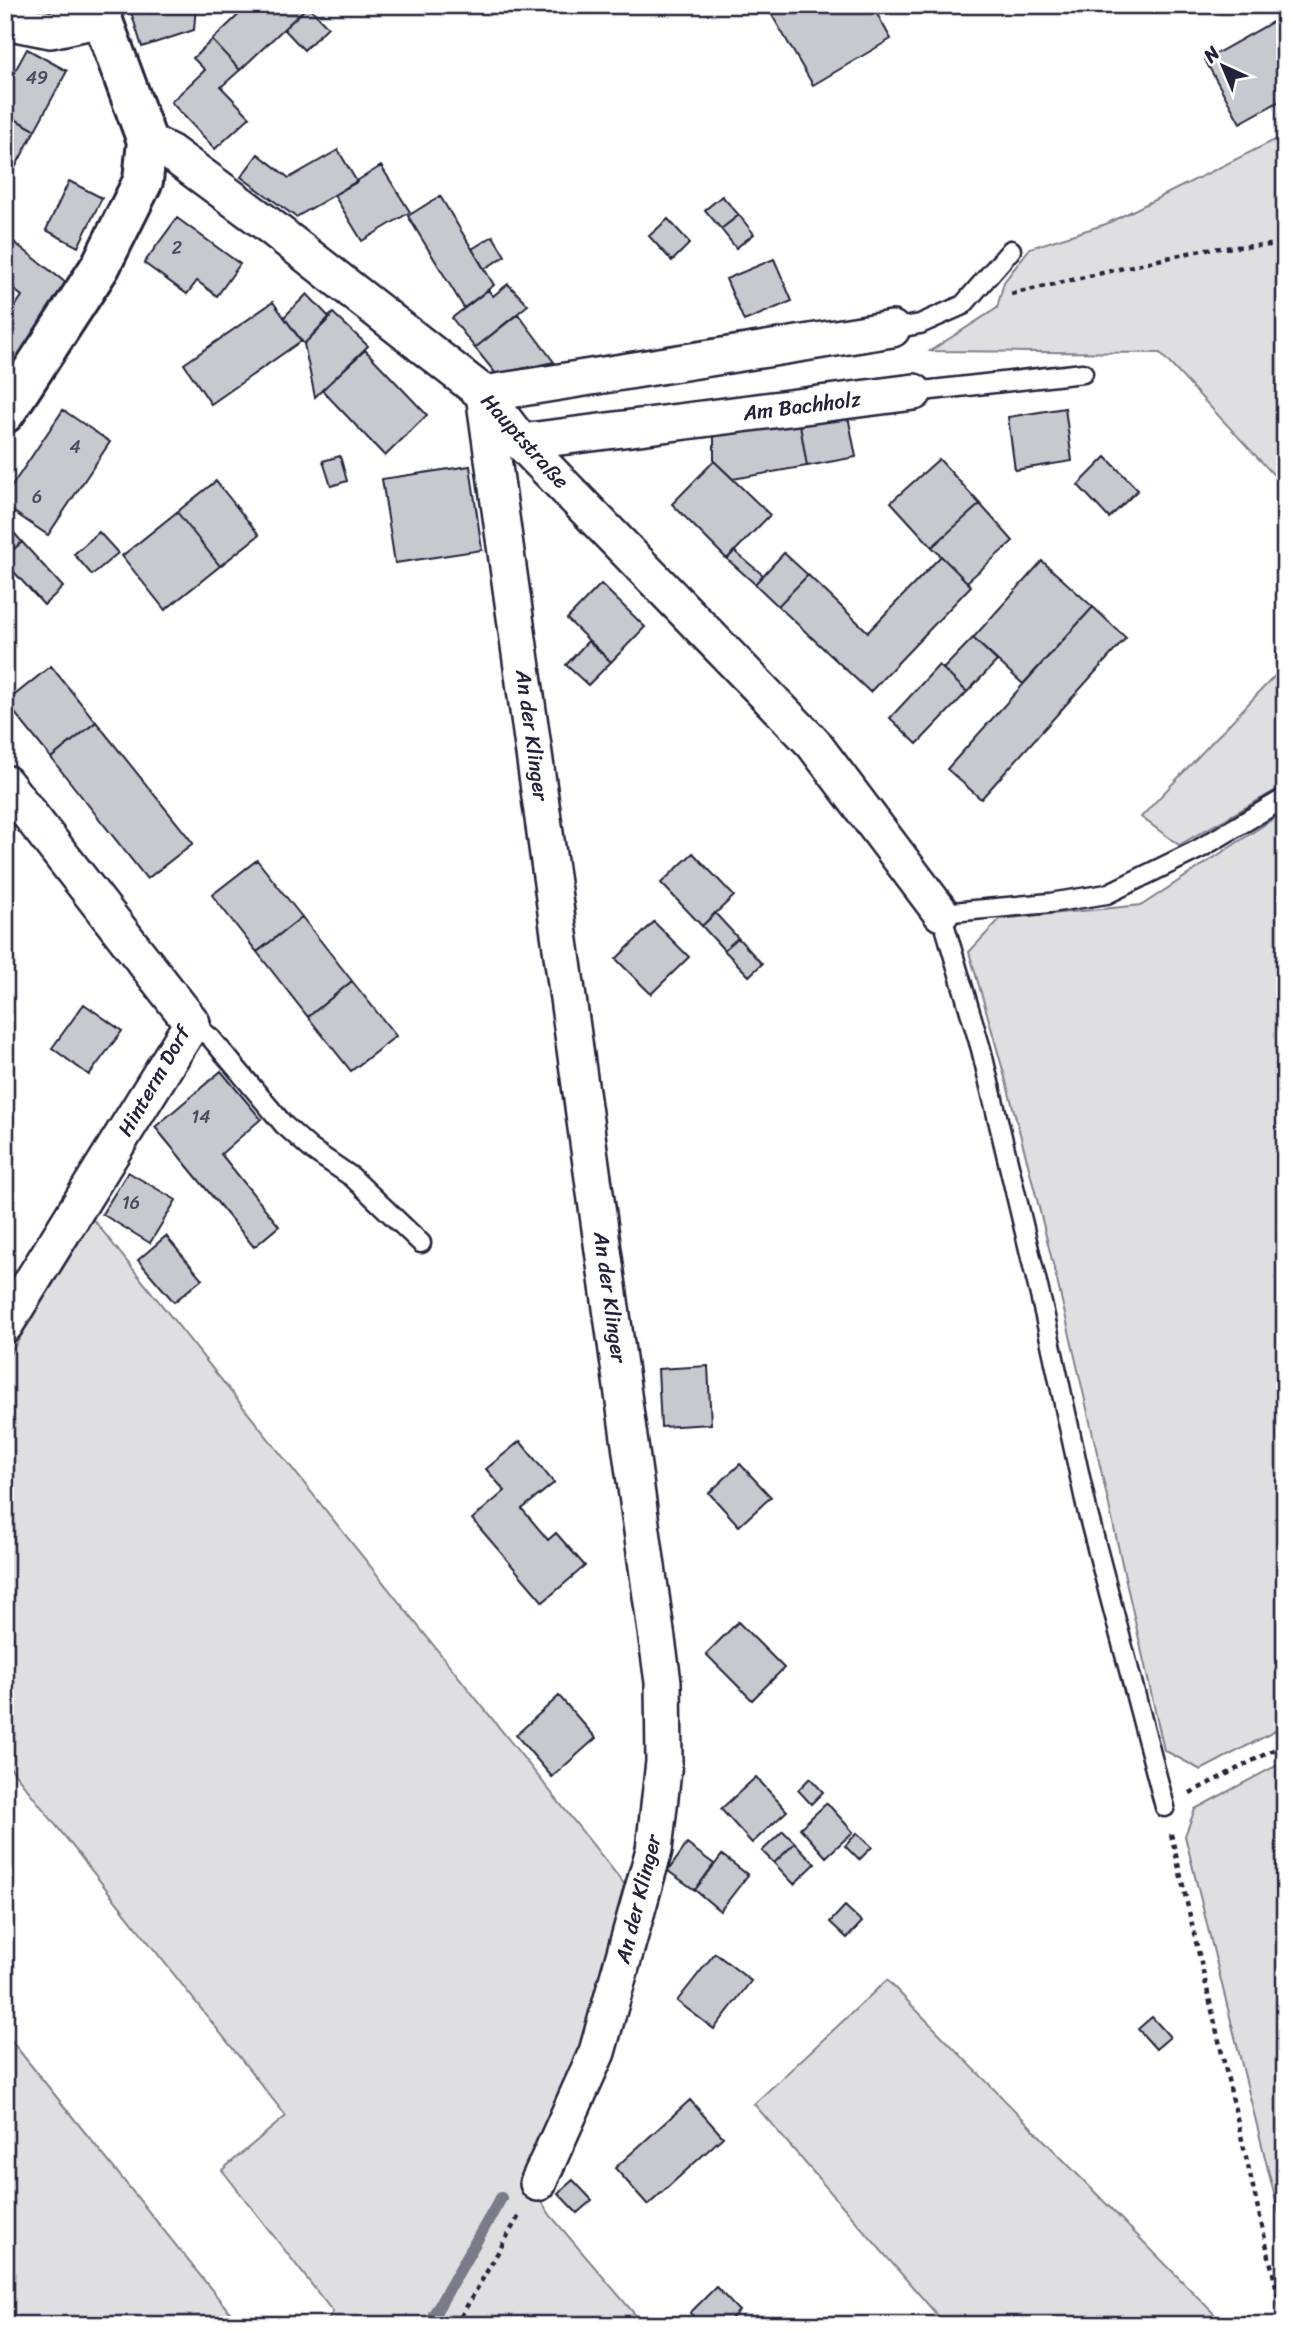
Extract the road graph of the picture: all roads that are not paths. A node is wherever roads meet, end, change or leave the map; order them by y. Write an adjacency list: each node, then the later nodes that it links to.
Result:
1 (100, 12): 2 (street); 3 (street)
2 (5, 21)
3 (147, 141): 8 (street, Hauptstraße); 9 (street)
4 (1011, 250): 5 (lane)
5 (892, 329): 8 (street)
6 (1083, 373): 7 (lane, Am Bachholz)
7 (914, 392): 10 (street, Am Bachholz)
8 (484, 394): 10 (street, Hauptstraße); 18 (street, An der Klinger)
9 (5, 412)
10 (521, 442): 13 (street, Hauptstraße)
11 (5, 783): 14 (street, Hinterm Dorf)
12 (1285, 798): 13 (lane)
13 (941, 912): 17 (lane)
14 (192, 1023): 15 (lane); 16 (street, Hinterm Dorf)
15 (421, 1243)
16 (5, 1325)
17 (1165, 1807)
18 (538, 2183)

